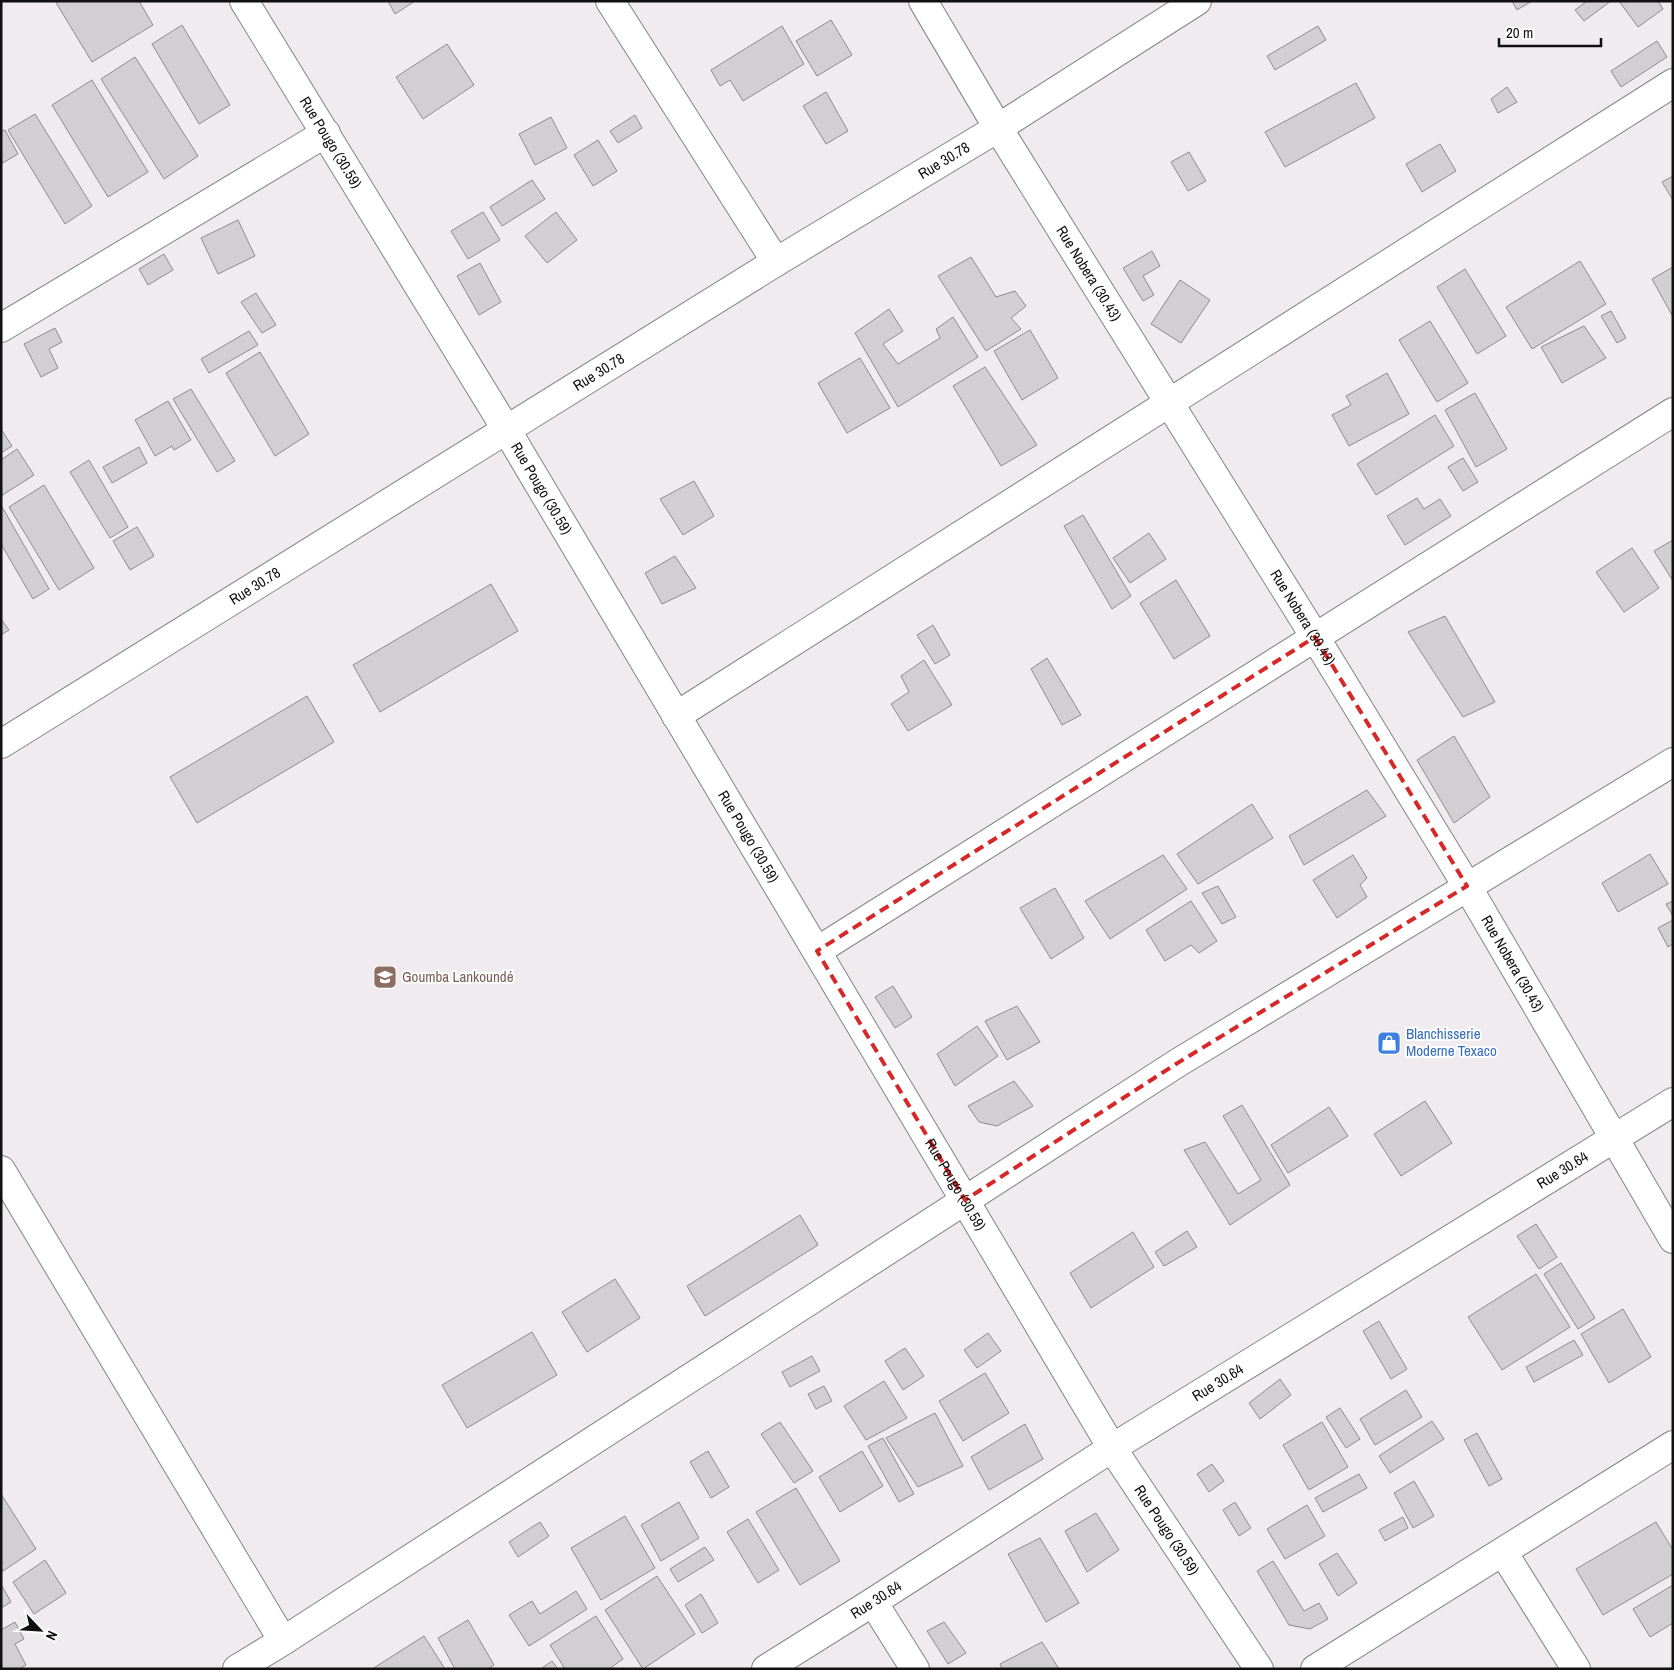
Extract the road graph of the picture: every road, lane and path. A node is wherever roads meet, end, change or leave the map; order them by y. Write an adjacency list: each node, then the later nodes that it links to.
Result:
1 (244, 1): 7 (street, Rue Pougo (30.59))
2 (610, 1): 8 (street)
3 (922, 1): 6 (street, Rue Nobera (30.43))
4 (1196, 1): 6 (street, Rue 30.78)
5 (1673, 83): 10 (street)
6 (998, 128): 8 (street, Rue 30.78); 10 (street, Rue Nobera (30.43))
7 (326, 133): 9 (street); 12 (street, Rue Pougo (30.59))
8 (776, 262): 12 (street, Rue 30.78)
9 (1, 328)
10 (1170, 403): 13 (street, Rue Nobera (30.43)); 14 (street)
11 (1673, 412): 13 (street)
12 (506, 429): 14 (street, Rue Pougo (30.59)); 15 (street, Rue 30.78)
13 (1316, 637): 17 (street, Rue Nobera (30.43)); 18 (street)
14 (676, 716): 18 (street, Rue Pougo (30.59))
15 (1, 744)
16 (1673, 762): 17 (street)
17 (1467, 886): 20 (street, Rue Nobera (30.43)); 22 (street)
18 (817, 951): 22 (street, Rue Pougo (30.59))
19 (1673, 1102): 20 (street, Rue 30.64)
20 (1613, 1138): 23 (street, Rue Nobera (30.43)); 25 (street, Rue 30.64)
21 (1, 1170): 28 (street)
22 (965, 1200): 25 (street, Rue Pougo (30.59)); 28 (street)
23 (1673, 1239)
24 (1673, 1445): 26 (street)
25 (1112, 1448): 27 (street, Rue 30.64); 32 (street, Rue Pougo (30.59))
26 (1503, 1552): 33 (street); 34 (street)
27 (874, 1602): 30 (street, Rue 30.64); 31 (street)
28 (283, 1642): 29 (street)
29 (237, 1669)
30 (766, 1669)
31 (915, 1669)
32 (1259, 1669)
33 (1315, 1669)
34 (1576, 1669)

